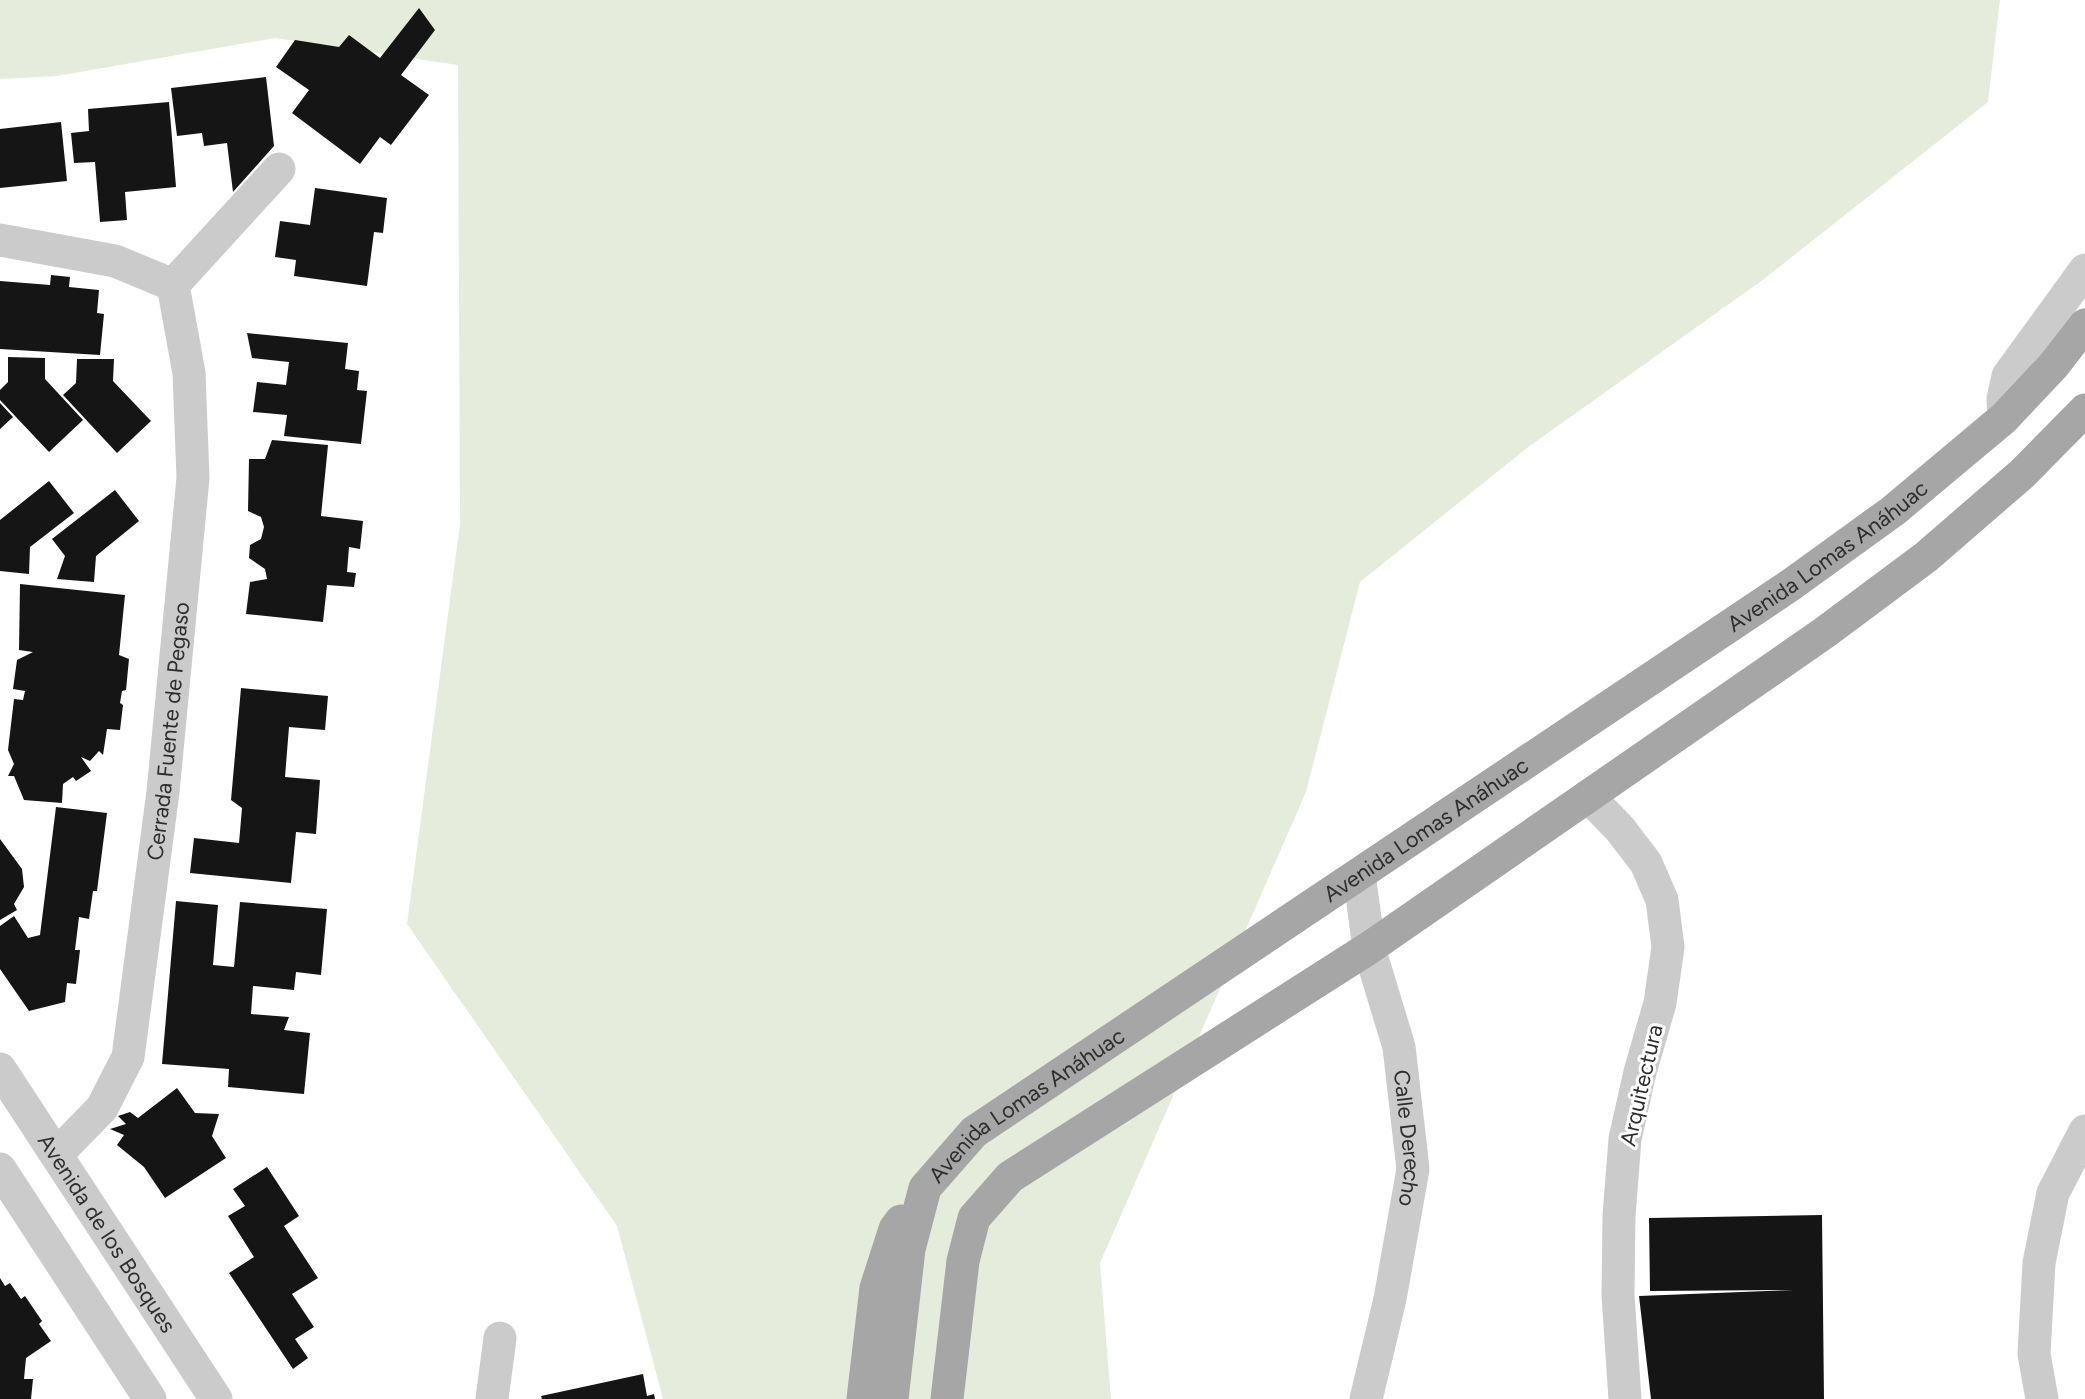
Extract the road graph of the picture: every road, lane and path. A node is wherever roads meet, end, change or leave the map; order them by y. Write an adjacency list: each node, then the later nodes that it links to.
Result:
1 (279, 169): 4 (street)
2 (0, 240): 4 (street)
3 (2085, 270): 7 (street)
4 (173, 285): 13 (street, Cerrada Fuente de Pegaso)
5 (2085, 325): 7 (main road, Avenida Lomas Anáhuac)
6 (2085, 410): 8 (main road, Avenida Lomas Anáhuac)
7 (2004, 418): 9 (main road, Avenida Lomas Anáhuac)
8 (1588, 796): 10 (main road, Avenida Lomas Anáhuac); 24 (street, Arquitectura)
9 (1359, 874): 10 (street, Calle Derecho); 15 (main road, Avenida Lomas Anáhuac)
10 (1369, 948): 22 (main road, Avenida Lomas Anáhuac); 23 (street, Calle Derecho)
11 (0, 1069): 13 (street, Avenida de los Bosques)
12 (2085, 1131): 25 (street)
13 (57, 1154): 18 (street, Avenida de los Bosques)
14 (0, 1169): 17 (street)
15 (925, 1188): 20 (main road); 21 (main road, Avenida Lomas Anáhuac)
16 (500, 1338): 19 (street)
17 (150, 1399)
18 (216, 1399)
19 (492, 1399)
20 (862, 1399)
21 (892, 1399)
22 (947, 1399)
23 (1366, 1399)
24 (1625, 1399)
25 (2042, 1399)

